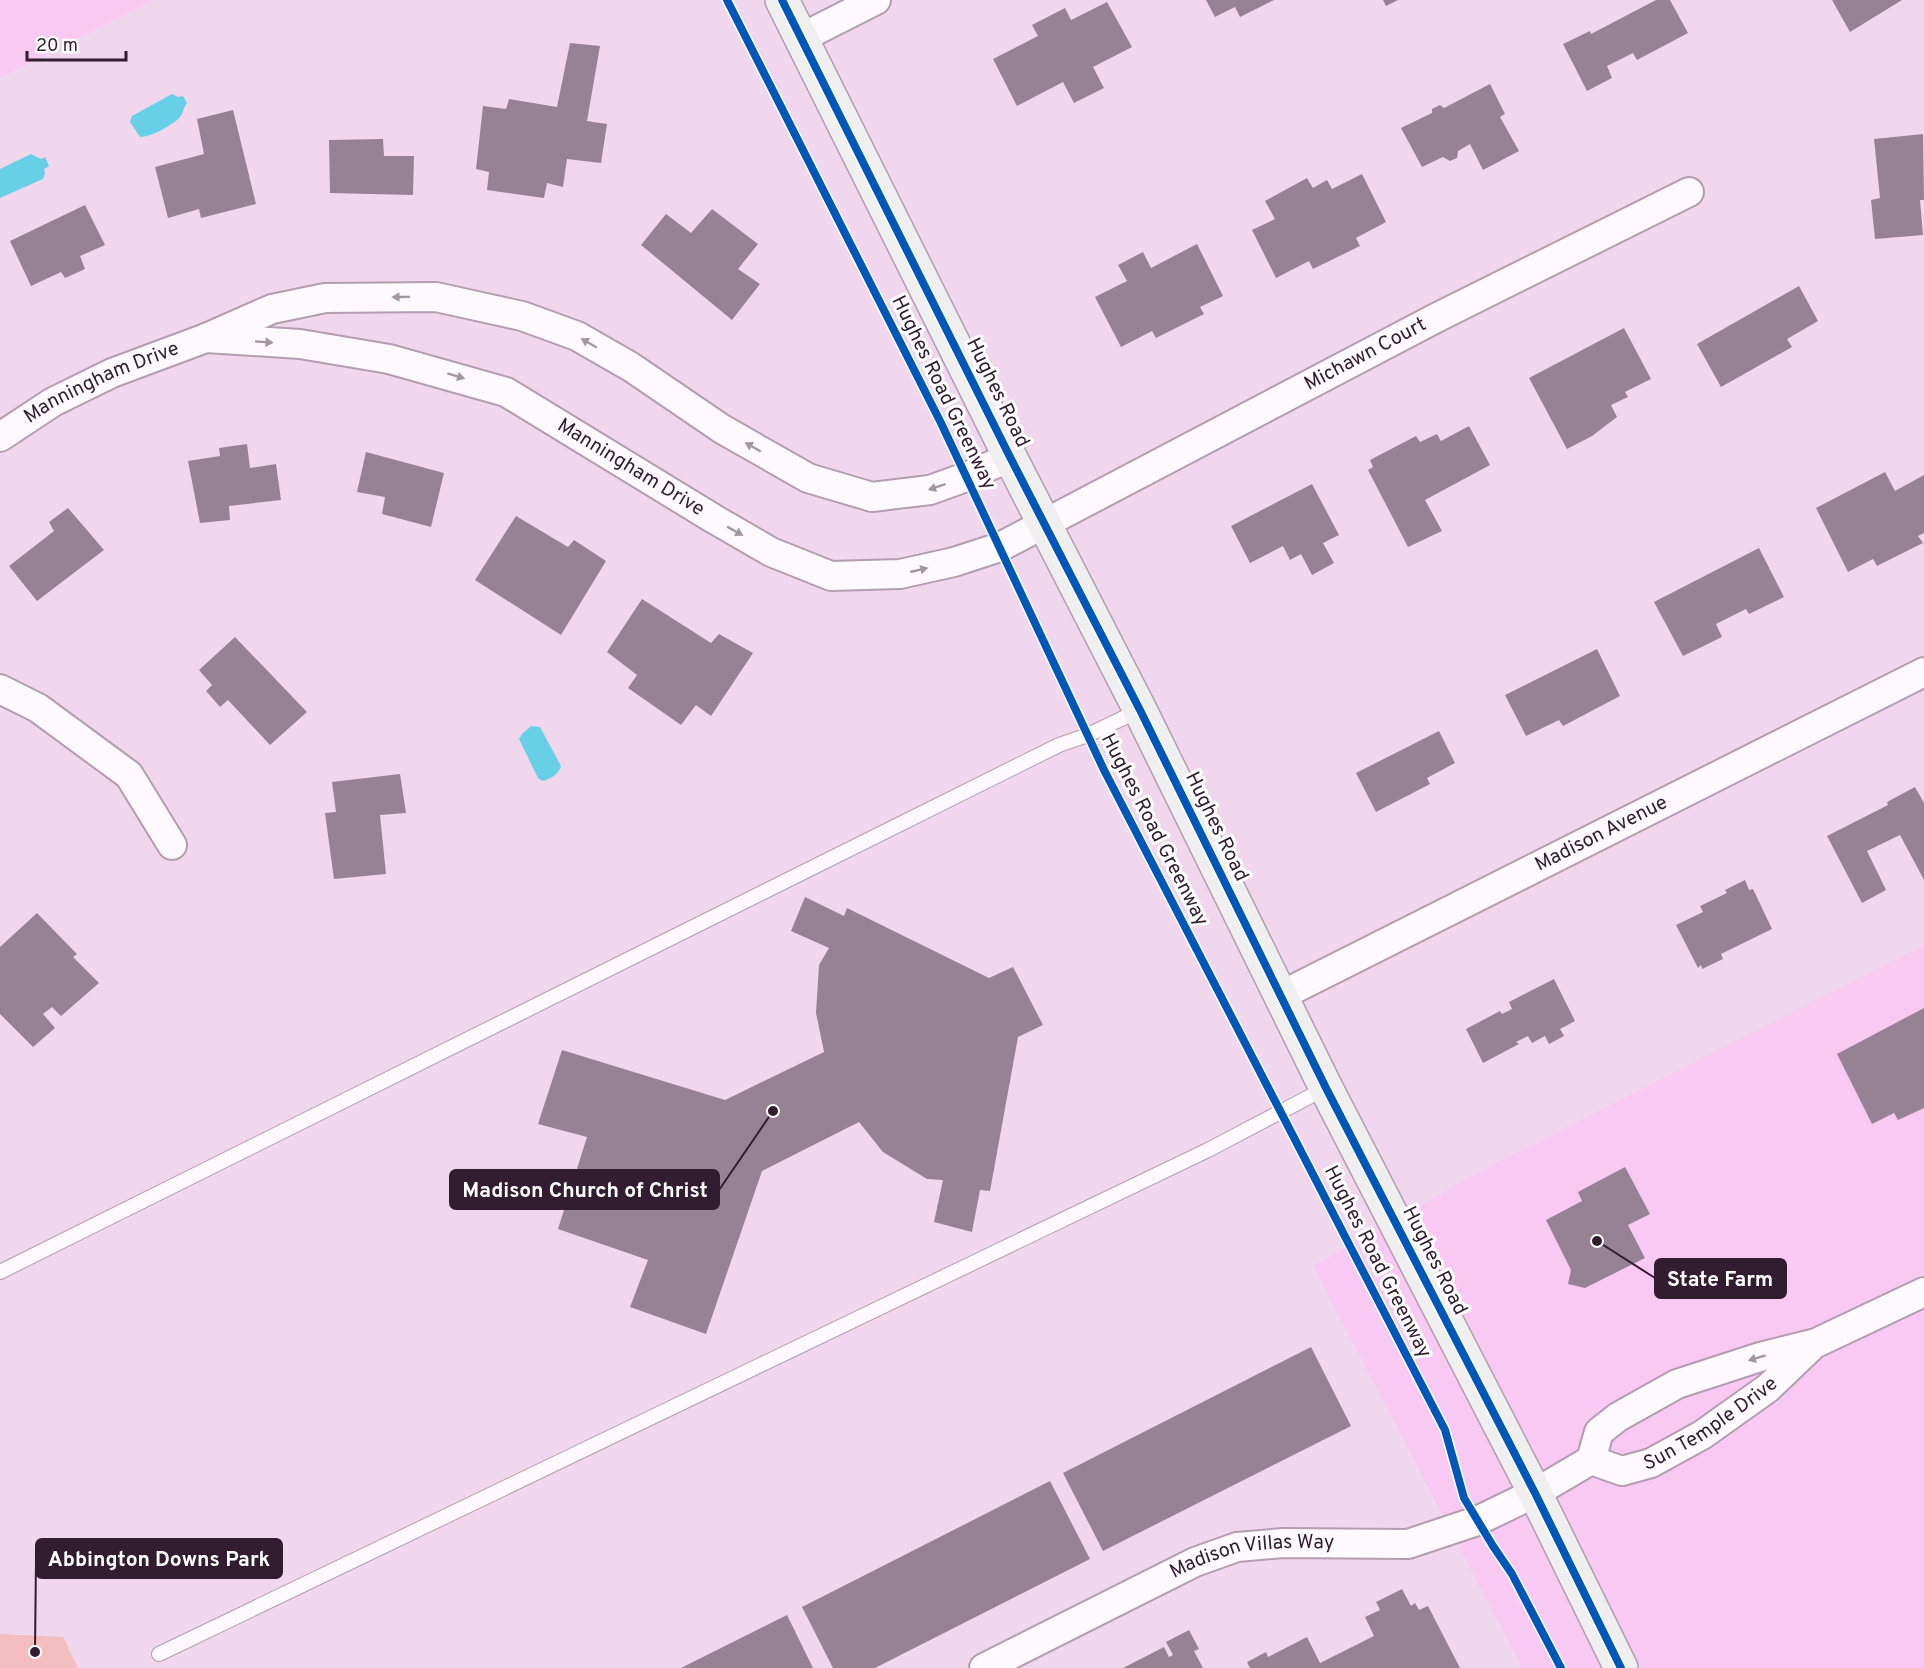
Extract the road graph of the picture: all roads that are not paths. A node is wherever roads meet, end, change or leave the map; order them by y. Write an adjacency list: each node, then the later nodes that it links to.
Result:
1 (782, 0): 3 (main road, Hughes Road)
2 (876, 0): 3 (street)
3 (801, 38): 7 (main road, Hughes Road)
4 (1689, 192): 8 (street, Michawn Court)
5 (206, 338): 6 (street, Manningham Drive); 7 (street, Manningham Drive, one-way to 5); 8 (street, Manningham Drive, one-way to 8)
6 (0, 436)
7 (1010, 457): 8 (main road, Hughes Road)
8 (1045, 524): 11 (main road, Hughes Road)
9 (1924, 672): 13 (street, Madison Avenue)
10 (0, 689): 12 (street)
11 (1140, 710): 13 (main road, Hughes Road); 15 (lane)
12 (172, 845)
13 (1280, 996): 14 (main road, Hughes Road)
14 (1326, 1088): 19 (main road, Hughes Road); 20 (lane)
15 (0, 1272)
16 (1924, 1292): 17 (street, Sun Temple Drive)
17 (1814, 1344): 18 (street, Sun Temple Drive, one-way to 18); 18 (street, Sun Temple Drive)
18 (1591, 1460): 19 (street)
19 (1535, 1493): 21 (street, Madison Villas Way); 22 (main road, Hughes Road)
20 (159, 1654)
21 (984, 1668)
22 (1621, 1668)

